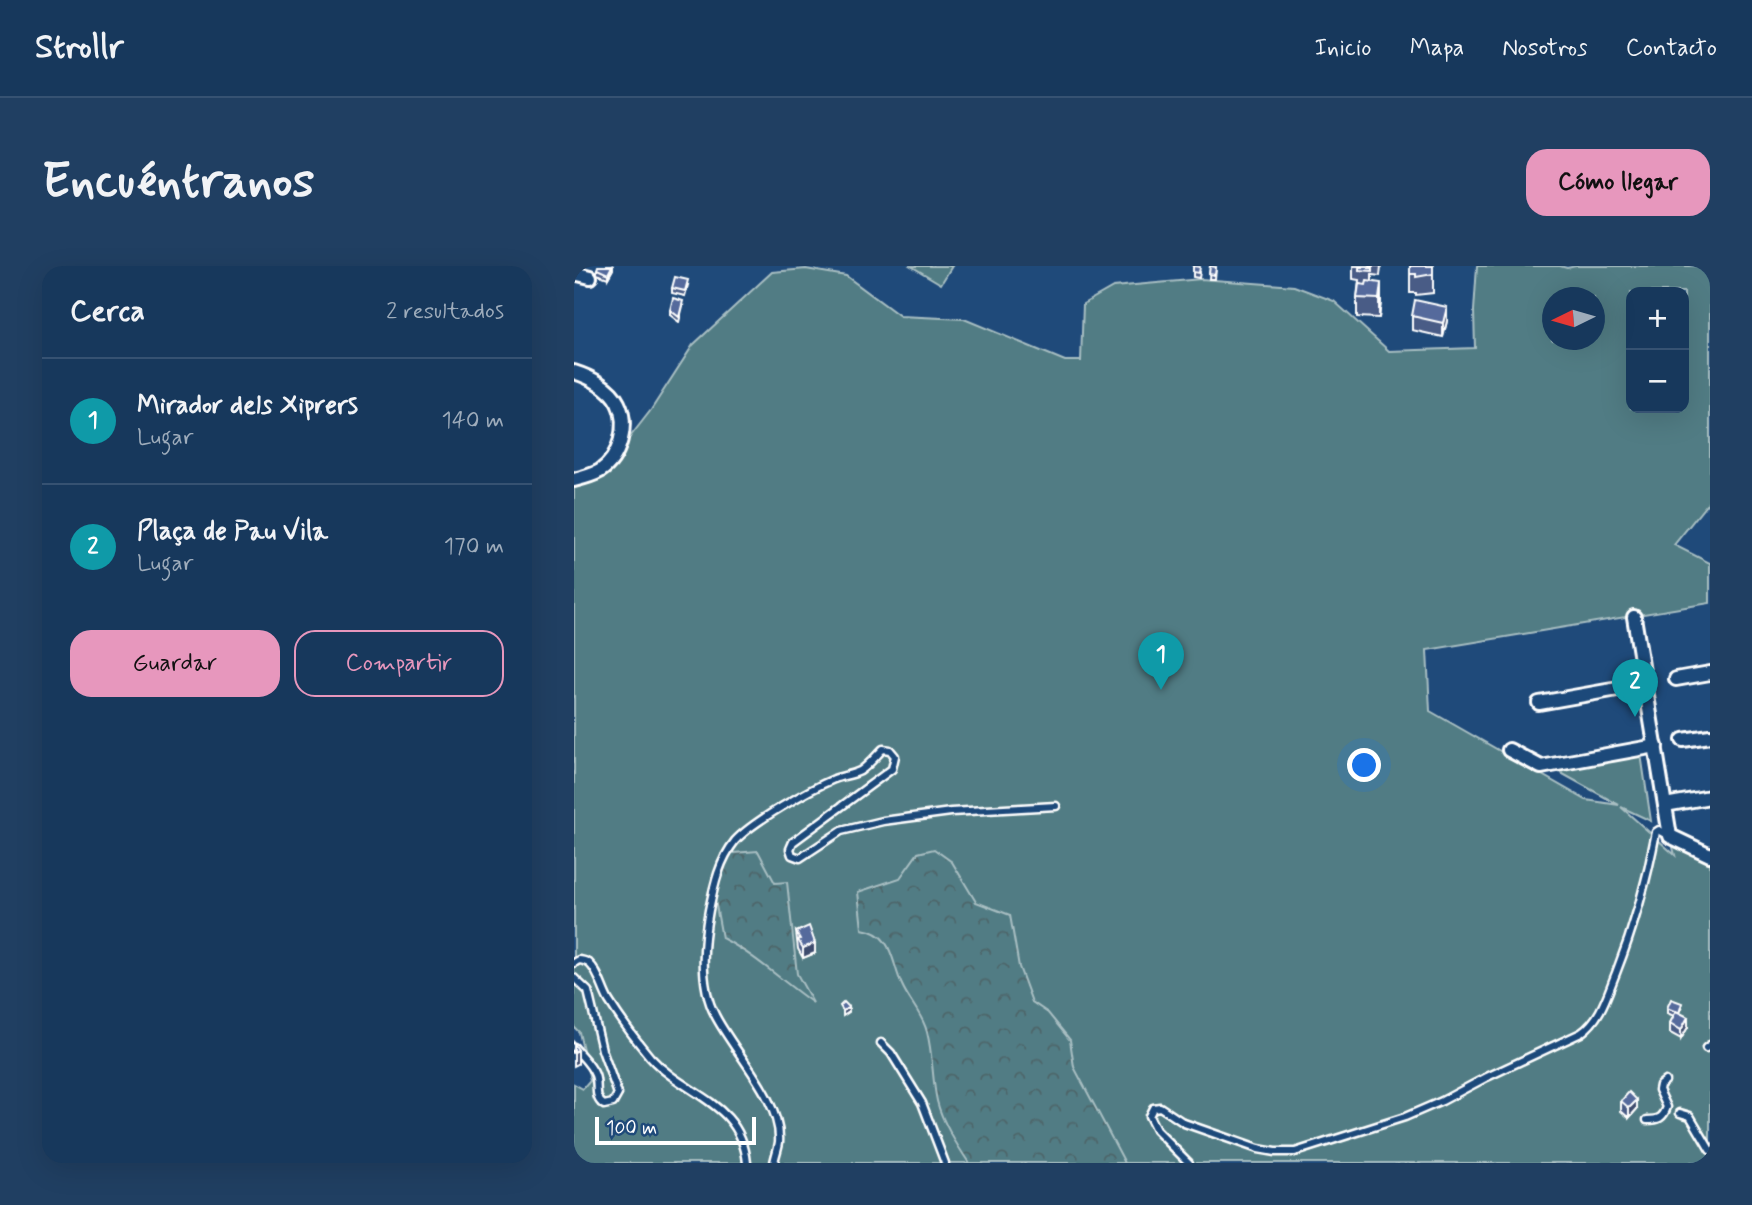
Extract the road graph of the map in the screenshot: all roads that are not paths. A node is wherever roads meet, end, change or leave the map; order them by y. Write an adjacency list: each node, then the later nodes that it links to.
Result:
1 (574, 273): 2 (street)
2 (590, 277)
3 (574, 372): 4 (street)
4 (574, 480)
5 (1634, 617): 8 (street)
6 (1710, 673): 7 (street)
7 (1676, 679)
8 (1646, 684): 9 (street); 12 (street)
9 (1539, 702)
10 (1710, 736): 11 (street)
11 (1684, 740)
12 (1656, 746): 13 (street); 15 (street)
13 (1509, 750)
14 (1710, 797): 15 (street)
15 (1665, 805): 17 (street)
16 (1056, 806): 28 (lane)
17 (1665, 833): 18 (street); 30 (lane)
18 (1710, 855)
19 (574, 963): 27 (lane)
20 (574, 978): 22 (lane)
21 (881, 1043): 29 (lane)
22 (574, 1047)
23 (1665, 1081): 25 (lane)
24 (1680, 1114): 26 (lane)
25 (1647, 1120)
26 (1710, 1150)
27 (747, 1163)
28 (774, 1163)
29 (944, 1163)
30 (1189, 1163)

